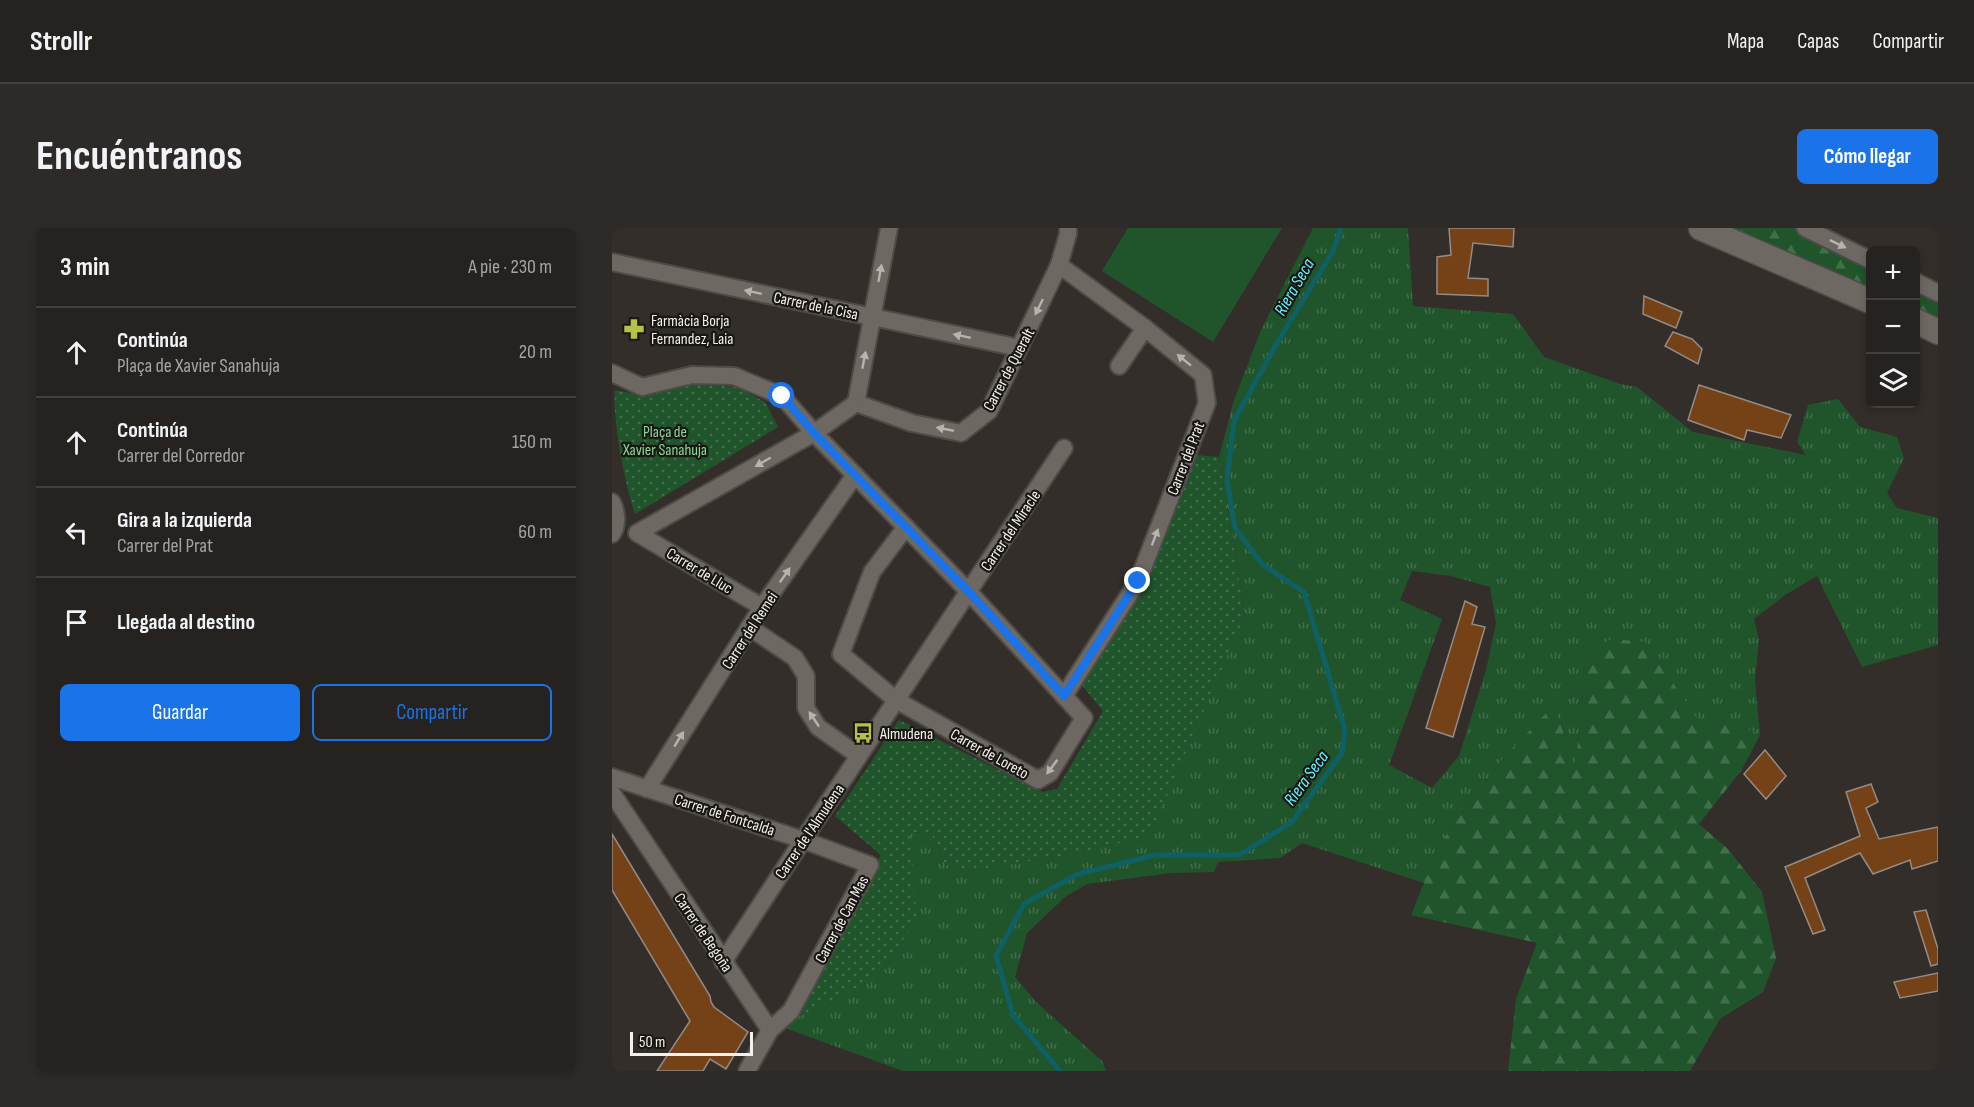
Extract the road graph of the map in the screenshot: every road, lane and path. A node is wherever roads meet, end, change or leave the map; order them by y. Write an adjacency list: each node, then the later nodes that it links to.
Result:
1 (888, 228): 11 (street, one-way to 1)
2 (1068, 228): 7 (street, Carrer de Queralt)
3 (1701, 228): 10 (main road)
4 (1805, 228): 5 (street, one-way to 5)
5 (1866, 258)
6 (612, 262): 11 (street, Carrer de la Cisa, one-way to 6)
7 (1059, 265): 13 (street, Carrer del Prat); 15 (street, Carrer de Queralt, one-way to 15)
8 (1920, 284): 9 (street)
9 (1938, 293)
10 (1868, 300)
11 (872, 317): 15 (street, Carrer de la Cisa, one-way to 11); 18 (street, one-way to 11)
12 (1920, 323): 14 (main road)
13 (1145, 328): 16 (street); 28 (street, Carrer del Prat, one-way to 13)
14 (1938, 332)
15 (1019, 348): 18 (street, Carrer de Queralt, one-way to 18)
16 (1119, 366)
17 (612, 373): 19 (street)
18 (856, 403): 19 (street)
19 (814, 433): 21 (street); 26 (street, Carrer de Lluc, one-way to 26)
20 (1064, 448): 25 (street, Carrer del Miracle)
21 (855, 475): 23 (street); 26 (street, Carrer del Remei, one-way to 21)
22 (613, 506): 24 (street)
23 (906, 527): 25 (street); 29 (street, Carrer de Loreto)
24 (614, 531)
25 (969, 592): 28 (street); 29 (street, Carrer del Miracle)
26 (762, 607): 27 (street, Carrer del Remei)
27 (749, 627): 30 (street, one-way to 27); 32 (street, Carrer del Remei, one-way to 27)
28 (1064, 696): 29 (street, Carrer de Loreto, one-way to 29)
29 (896, 700): 30 (street, Carrer de l'Almudena)
30 (859, 756): 34 (street, Carrer de l'Almudena)
31 (612, 777): 32 (street)
32 (648, 789): 34 (street, Carrer de Fontcalda)
33 (612, 793): 35 (street, Carrer de Begoña)
34 (803, 840): 35 (street, Carrer de l'Almudena); 36 (street, Carrer de Can Mas)
35 (723, 962): 36 (street, Carrer de Begoña)
36 (770, 1030): 37 (street)
37 (747, 1071)

